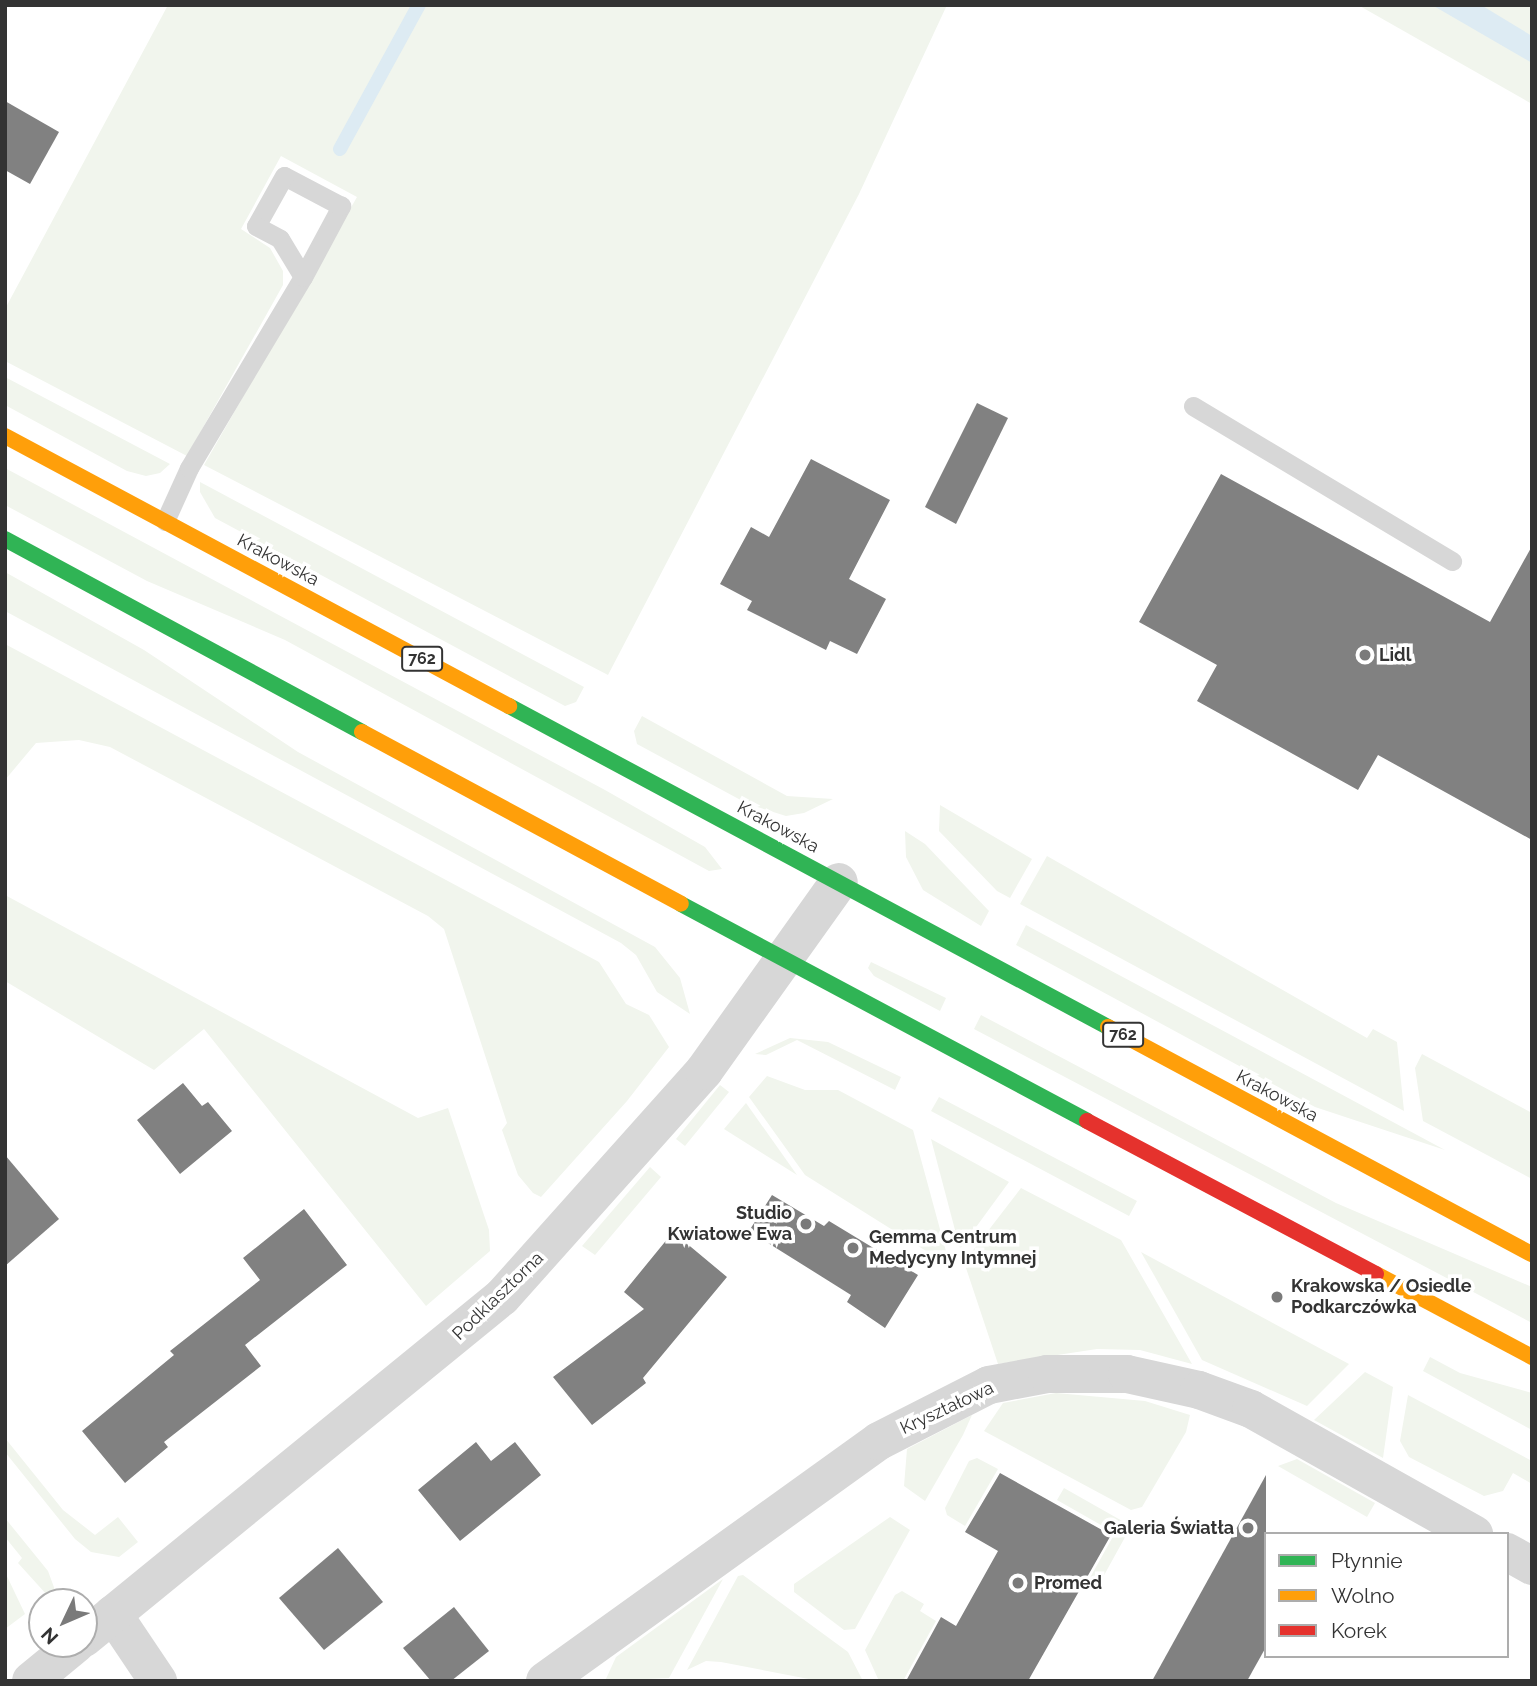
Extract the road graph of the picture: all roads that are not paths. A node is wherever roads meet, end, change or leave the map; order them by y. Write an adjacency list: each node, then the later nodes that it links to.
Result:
1 (303, 277): 1 (lane); 4 (lane)
2 (1193, 406): 6 (lane)
3 (5, 436): 4 (main road, Krakowska / 762)
4 (164, 521): 7 (main road, Krakowska / 762)
5 (5, 539): 8 (main road)
6 (1452, 561)
7 (839, 881): 8 (street, Podklasztorna); 9 (main road, Krakowska / 762)
8 (782, 959): 10 (main road); 14 (street, Podklasztorna)
9 (1532, 1254)
10 (1532, 1357)
11 (1470, 1532): 16 (street, Kryształowa)
12 (1509, 1553): 13 (street)
13 (1532, 1566)
14 (98, 1626): 18 (street)
15 (59, 1658): 17 (street)
16 (554, 1678)
17 (31, 1681)
18 (158, 1681)

